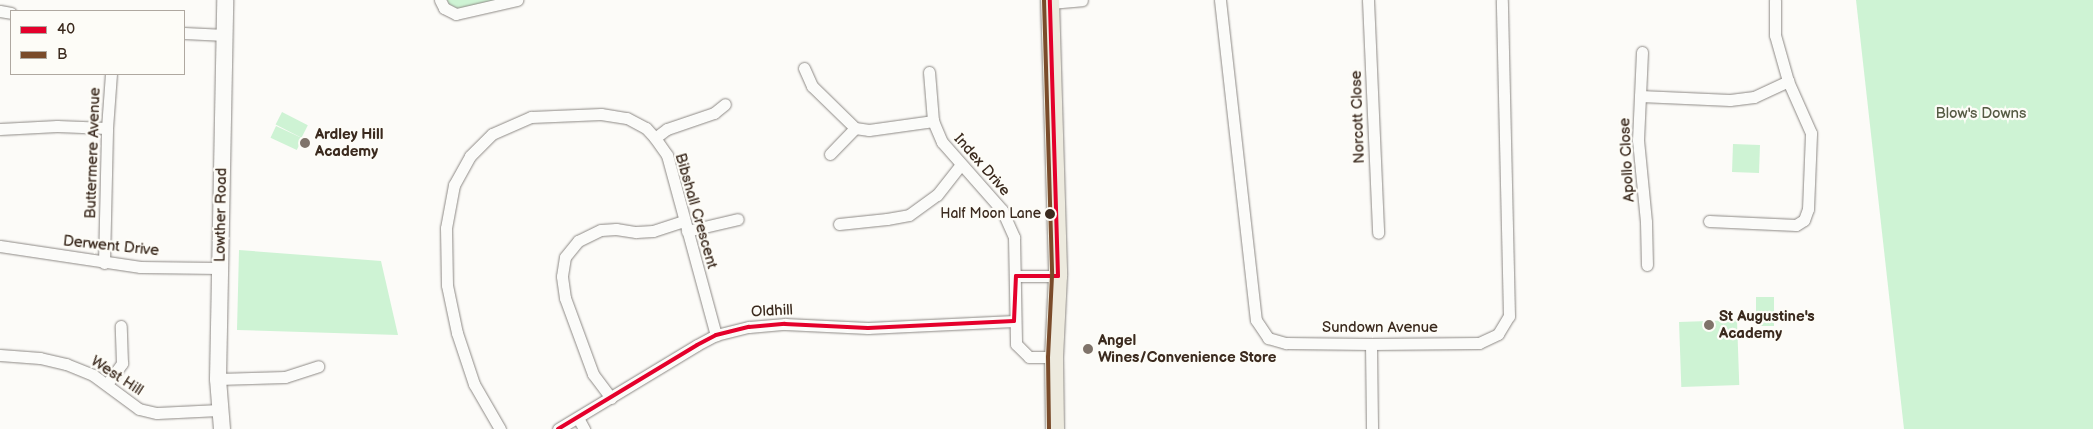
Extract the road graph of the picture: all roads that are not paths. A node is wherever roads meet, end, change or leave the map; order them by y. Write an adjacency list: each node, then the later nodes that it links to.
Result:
1 (225, 0): 11 (street, Lowther Road)
2 (440, 0): 3 (street)
3 (517, 0)
4 (1082, 0): 9 (street)
5 (1220, 0): 40 (street, Sundown Avenue)
6 (1368, 0): 30 (street, Norcott Close)
7 (1502, 0): 40 (street, Sundown Avenue)
8 (1775, 0): 16 (street)
9 (1050, 1): 36 (main road)
10 (185, 33): 11 (street)
11 (225, 35): 34 (street, Lowther Road)
12 (1642, 52): 17 (street, Apollo Close)
13 (804, 68): 21 (street)
14 (929, 72): 19 (street, Index Drive)
15 (111, 75): 20 (street, Buttermere Avenue)
16 (1788, 81): 17 (street); 27 (street)
17 (1640, 96): 33 (street, Apollo Close)
18 (725, 104): 23 (street)
19 (933, 122): 21 (street); 25 (street, Index Drive)
20 (107, 128): 22 (street); 32 (street, Buttermere Avenue)
21 (855, 128): 24 (street)
22 (0, 129)
23 (655, 138): 29 (street, Bibshall Crescent); 50 (street, Bibshall Crescent)
24 (830, 154)
25 (961, 164): 28 (street); 35 (street, Index Drive)
26 (738, 219): 29 (street)
27 (1710, 221)
28 (839, 224)
29 (686, 226): 39 (street, Bibshall Crescent); 46 (street)
30 (1378, 233)
31 (0, 246): 32 (street, Derwent Drive)
32 (104, 263): 34 (street, Derwent Drive)
33 (1646, 265)
34 (219, 268): 44 (street, Lowther Road)
35 (1016, 276): 36 (street); 37 (street, Index Drive)
36 (1058, 276): 42 (main road)
37 (1014, 321): 39 (street, Oldhill); 42 (street, Index Drive)
38 (121, 326): 45 (street)
39 (716, 335): 46 (street, Oldhill)
40 (1372, 344): 54 (street)
41 (0, 355): 45 (street, West Hill)
42 (1054, 357): 53 (main road)
43 (318, 366): 44 (street)
44 (218, 378): 47 (street, Lowther Road)
45 (107, 384): 47 (street, West Hill)
46 (611, 398): 48 (street, Oldhill)
47 (219, 410): 49 (street, Lowther Road)
48 (578, 418): 51 (street, Oldhill); 52 (street)
49 (222, 429)
50 (500, 429)
51 (558, 429)
52 (584, 429)
53 (1055, 429)
54 (1372, 429)

